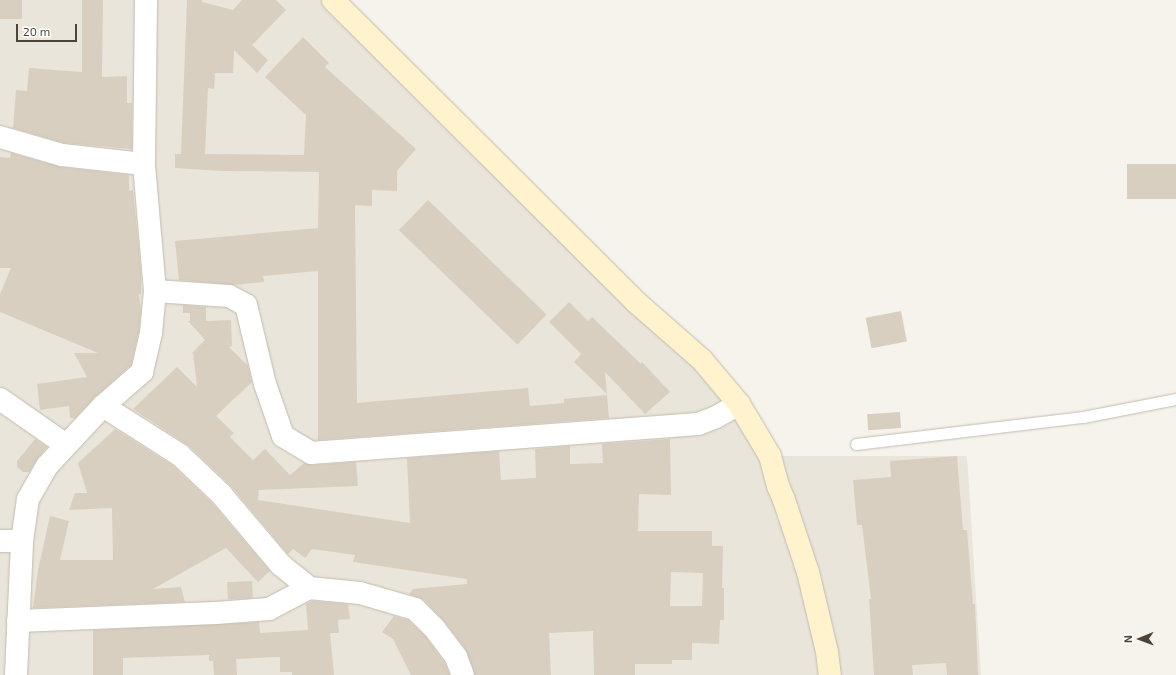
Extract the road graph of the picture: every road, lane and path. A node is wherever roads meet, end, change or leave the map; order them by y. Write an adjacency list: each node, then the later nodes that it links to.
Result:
1 (146, 0): 4 (street)
2 (333, 0): 8 (main road)
3 (0, 137): 4 (street)
4 (144, 164): 5 (street)
5 (155, 291): 8 (street); 9 (street)
6 (0, 399): 11 (street)
7 (1176, 399): 10 (lane)
8 (739, 404): 18 (main road)
9 (103, 406): 11 (street); 14 (street)
10 (856, 444)
11 (66, 445): 13 (street)
12 (0, 541): 13 (street)
13 (22, 541): 15 (street)
14 (310, 588): 15 (street); 17 (street)
15 (18, 621): 16 (street)
16 (16, 675)
17 (463, 675)
18 (830, 675)

